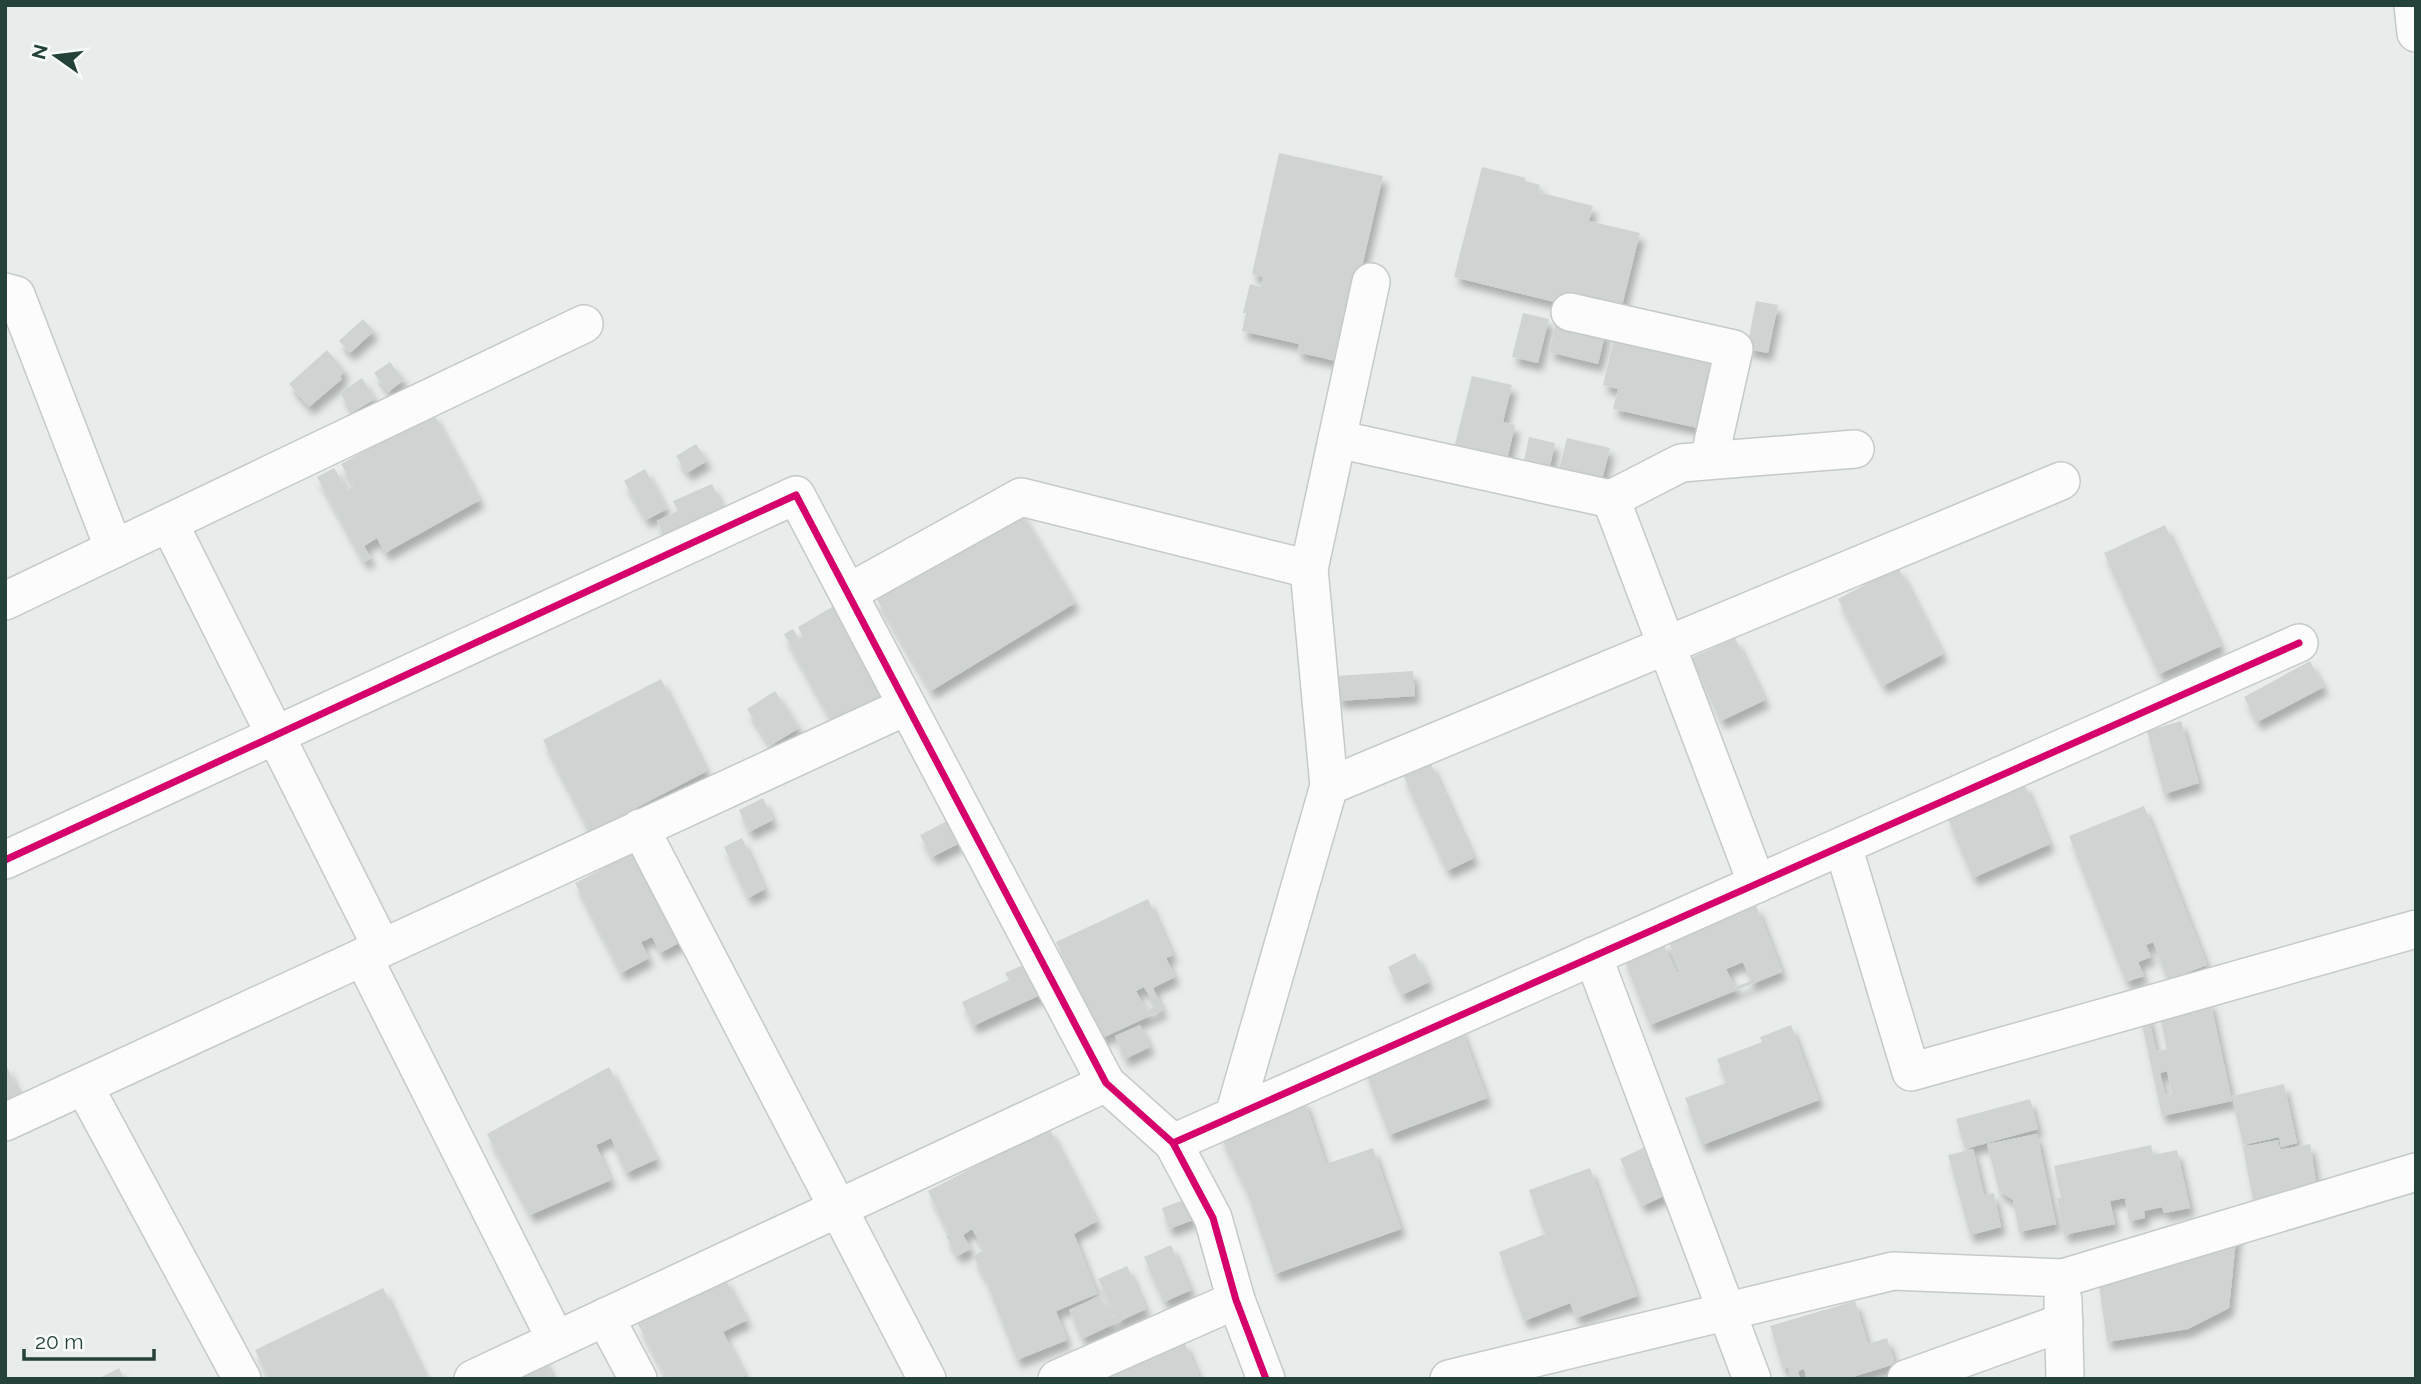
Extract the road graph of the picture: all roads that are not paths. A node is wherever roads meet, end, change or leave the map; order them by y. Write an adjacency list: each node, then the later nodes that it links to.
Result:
1 (2413, 5): 2 (street)
2 (2416, 33)
3 (1371, 282): 7 (street)
4 (5, 292): 13 (street)
5 (1570, 312): 9 (street)
6 (584, 324): 12 (street)
7 (1337, 439): 11 (street); 14 (street)
8 (1855, 449): 9 (street)
9 (1709, 460): 11 (street)
10 (2061, 481): 18 (street)
11 (1611, 499): 18 (street)
12 (169, 523): 13 (street); 20 (street)
13 (114, 549): 16 (street)
14 (1309, 569): 15 (street); 21 (street)
15 (848, 593): 19 (street); 20 (street)
16 (5, 601)
17 (2299, 643): 23 (street)
18 (1667, 645): 21 (street); 25 (street)
19 (907, 706): 22 (street); 29 (street)
20 (276, 736): 24 (street); 27 (street)
21 (1329, 786): 31 (street)
22 (639, 828): 27 (street); 35 (street)
23 (1843, 846): 25 (street); 26 (street)
24 (5, 860)
25 (1757, 884): 28 (street)
26 (2416, 929)
27 (372, 952): 30 (street); 41 (street)
28 (1593, 956): 31 (street); 38 (street)
29 (1106, 1083): 33 (street); 35 (street)
30 (84, 1086): 32 (street); 42 (street)
31 (1234, 1115): 33 (street)
32 (5, 1122)
33 (1173, 1143): 37 (street)
34 (2416, 1172): 36 (street)
35 (837, 1209): 39 (street); 45 (street)
36 (2063, 1278): 38 (street); 40 (street)
37 (1236, 1300): 46 (street); 47 (street)
38 (1726, 1312): 48 (street); 49 (street)
39 (605, 1317): 41 (street); 44 (street)
40 (2064, 1322): 50 (street); 51 (street)
41 (556, 1340): 43 (street)
42 (242, 1379)
43 (473, 1379)
44 (638, 1379)
45 (927, 1379)
46 (1057, 1379)
47 (1266, 1379)
48 (1449, 1379)
49 (1752, 1379)
50 (1906, 1379)
51 (2064, 1379)

